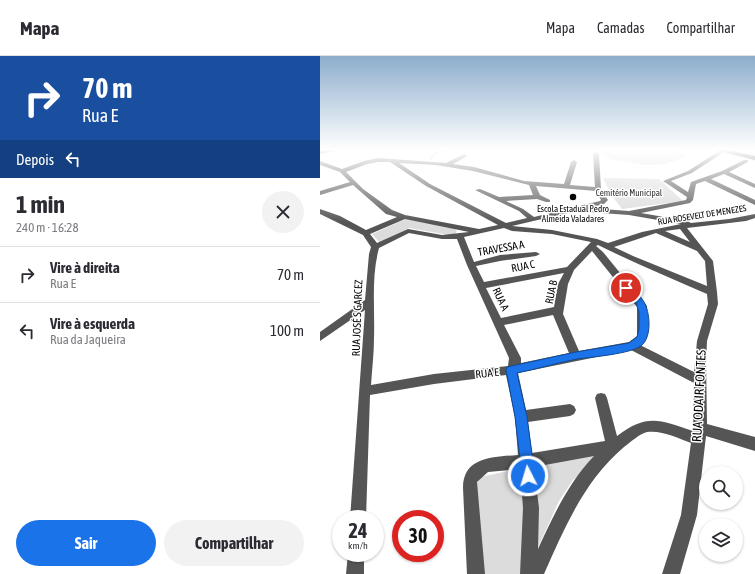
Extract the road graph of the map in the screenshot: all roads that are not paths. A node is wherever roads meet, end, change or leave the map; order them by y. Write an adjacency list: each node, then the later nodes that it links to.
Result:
1 (345, 174): 10 (street)
2 (412, 174): 35 (street)
3 (494, 174): 12 (street)
4 (570, 174): 14 (street)
5 (597, 174): 16 (street)
6 (684, 174): 15 (street)
7 (718, 174): 9 (street)
8 (729, 174): 13 (street)
9 (706, 179): 11 (street); 24 (street)
10 (354, 183): 18 (street); 31 (street)
11 (693, 183): 15 (street); 20 (street)
12 (532, 184): 14 (street); 19 (street)
13 (755, 186)
14 (566, 187): 16 (street)
15 (677, 188): 20 (street)
16 (598, 189): 26 (street)
17 (478, 190): 21 (street)
18 (320, 193)
19 (537, 196): 22 (street); 23 (street)
20 (690, 196): 25 (street)
21 (498, 198): 22 (street); 27 (street)
22 (523, 199): 27 (street)
23 (548, 201)
24 (755, 203)
25 (657, 208): 29 (street); 32 (street)
26 (576, 209): 29 (street); 33 (street)
27 (520, 210): 33 (street)
28 (320, 211): 39 (street)
29 (629, 213): 32 (street)
30 (755, 216): 34 (street, RUA ROSEVELT DE MENEZES)
31 (404, 217): 38 (street); 39 (street)
32 (660, 218): 34 (street)
33 (532, 219): 35 (street)
34 (697, 225): 36 (street, RUA ROSEVELT DE MENEZES)
35 (506, 226): 38 (street); 41 (street)
36 (682, 226): 37 (street, RUA ROSEVELT DE MENEZES); 44 (street, RUA ODAIR FONTES)
37 (658, 231): 43 (street, RUA ROSEVELT DE MENEZES); 44 (street)
38 (480, 232): 40 (street)
39 (366, 233): 42 (street)
40 (460, 236): 42 (street); 46 (street, RUA A)
41 (594, 244): 43 (street); 47 (street, RUA B); 54 (street)
42 (375, 246): 50 (street, RUA JOSÉ S GARCEZ)
43 (606, 247): 49 (street)
44 (702, 250): 49 (street, RUA ODAIR FONTES)
45 (536, 254): 46 (street, TRAVESSA A)
46 (471, 265): 48 (street, RUA A)
47 (570, 269): 48 (street, RUA C); 51 (street, RUA B)
48 (482, 286): 52 (street, RUA A)
49 (712, 292): 57 (street, RUA ODAIR FONTES)
50 (370, 301): 53 (street); 58 (street, RUA JOSÉ S GARCEZ)
51 (559, 310): 52 (street); 55 (street, RUA B)
52 (498, 322): 56 (street, RUA A)
53 (320, 337)
54 (632, 346): 55 (street, RUA E); 57 (street)
55 (576, 356): 56 (street, RUA E)
56 (511, 370): 58 (street, RUA E); 61 (street)
57 (700, 380): 62 (street, RUA ODAIR FONTES)
58 (364, 391): 66 (street, RUA JOSÉ S GARCEZ)
59 (601, 398): 64 (street)
60 (570, 410): 61 (street)
61 (521, 417): 65 (street)
62 (699, 433): 63 (street); 64 (street); 72 (street, RUA ODAIR FONTES)
63 (755, 444)
64 (613, 446): 65 (street); 71 (street)
65 (527, 461): 69 (street); 70 (street)
66 (358, 510)
67 (356, 562): 68 (street)
68 (355, 574)
69 (476, 574)
70 (529, 574)
71 (535, 574)
72 (671, 574)

